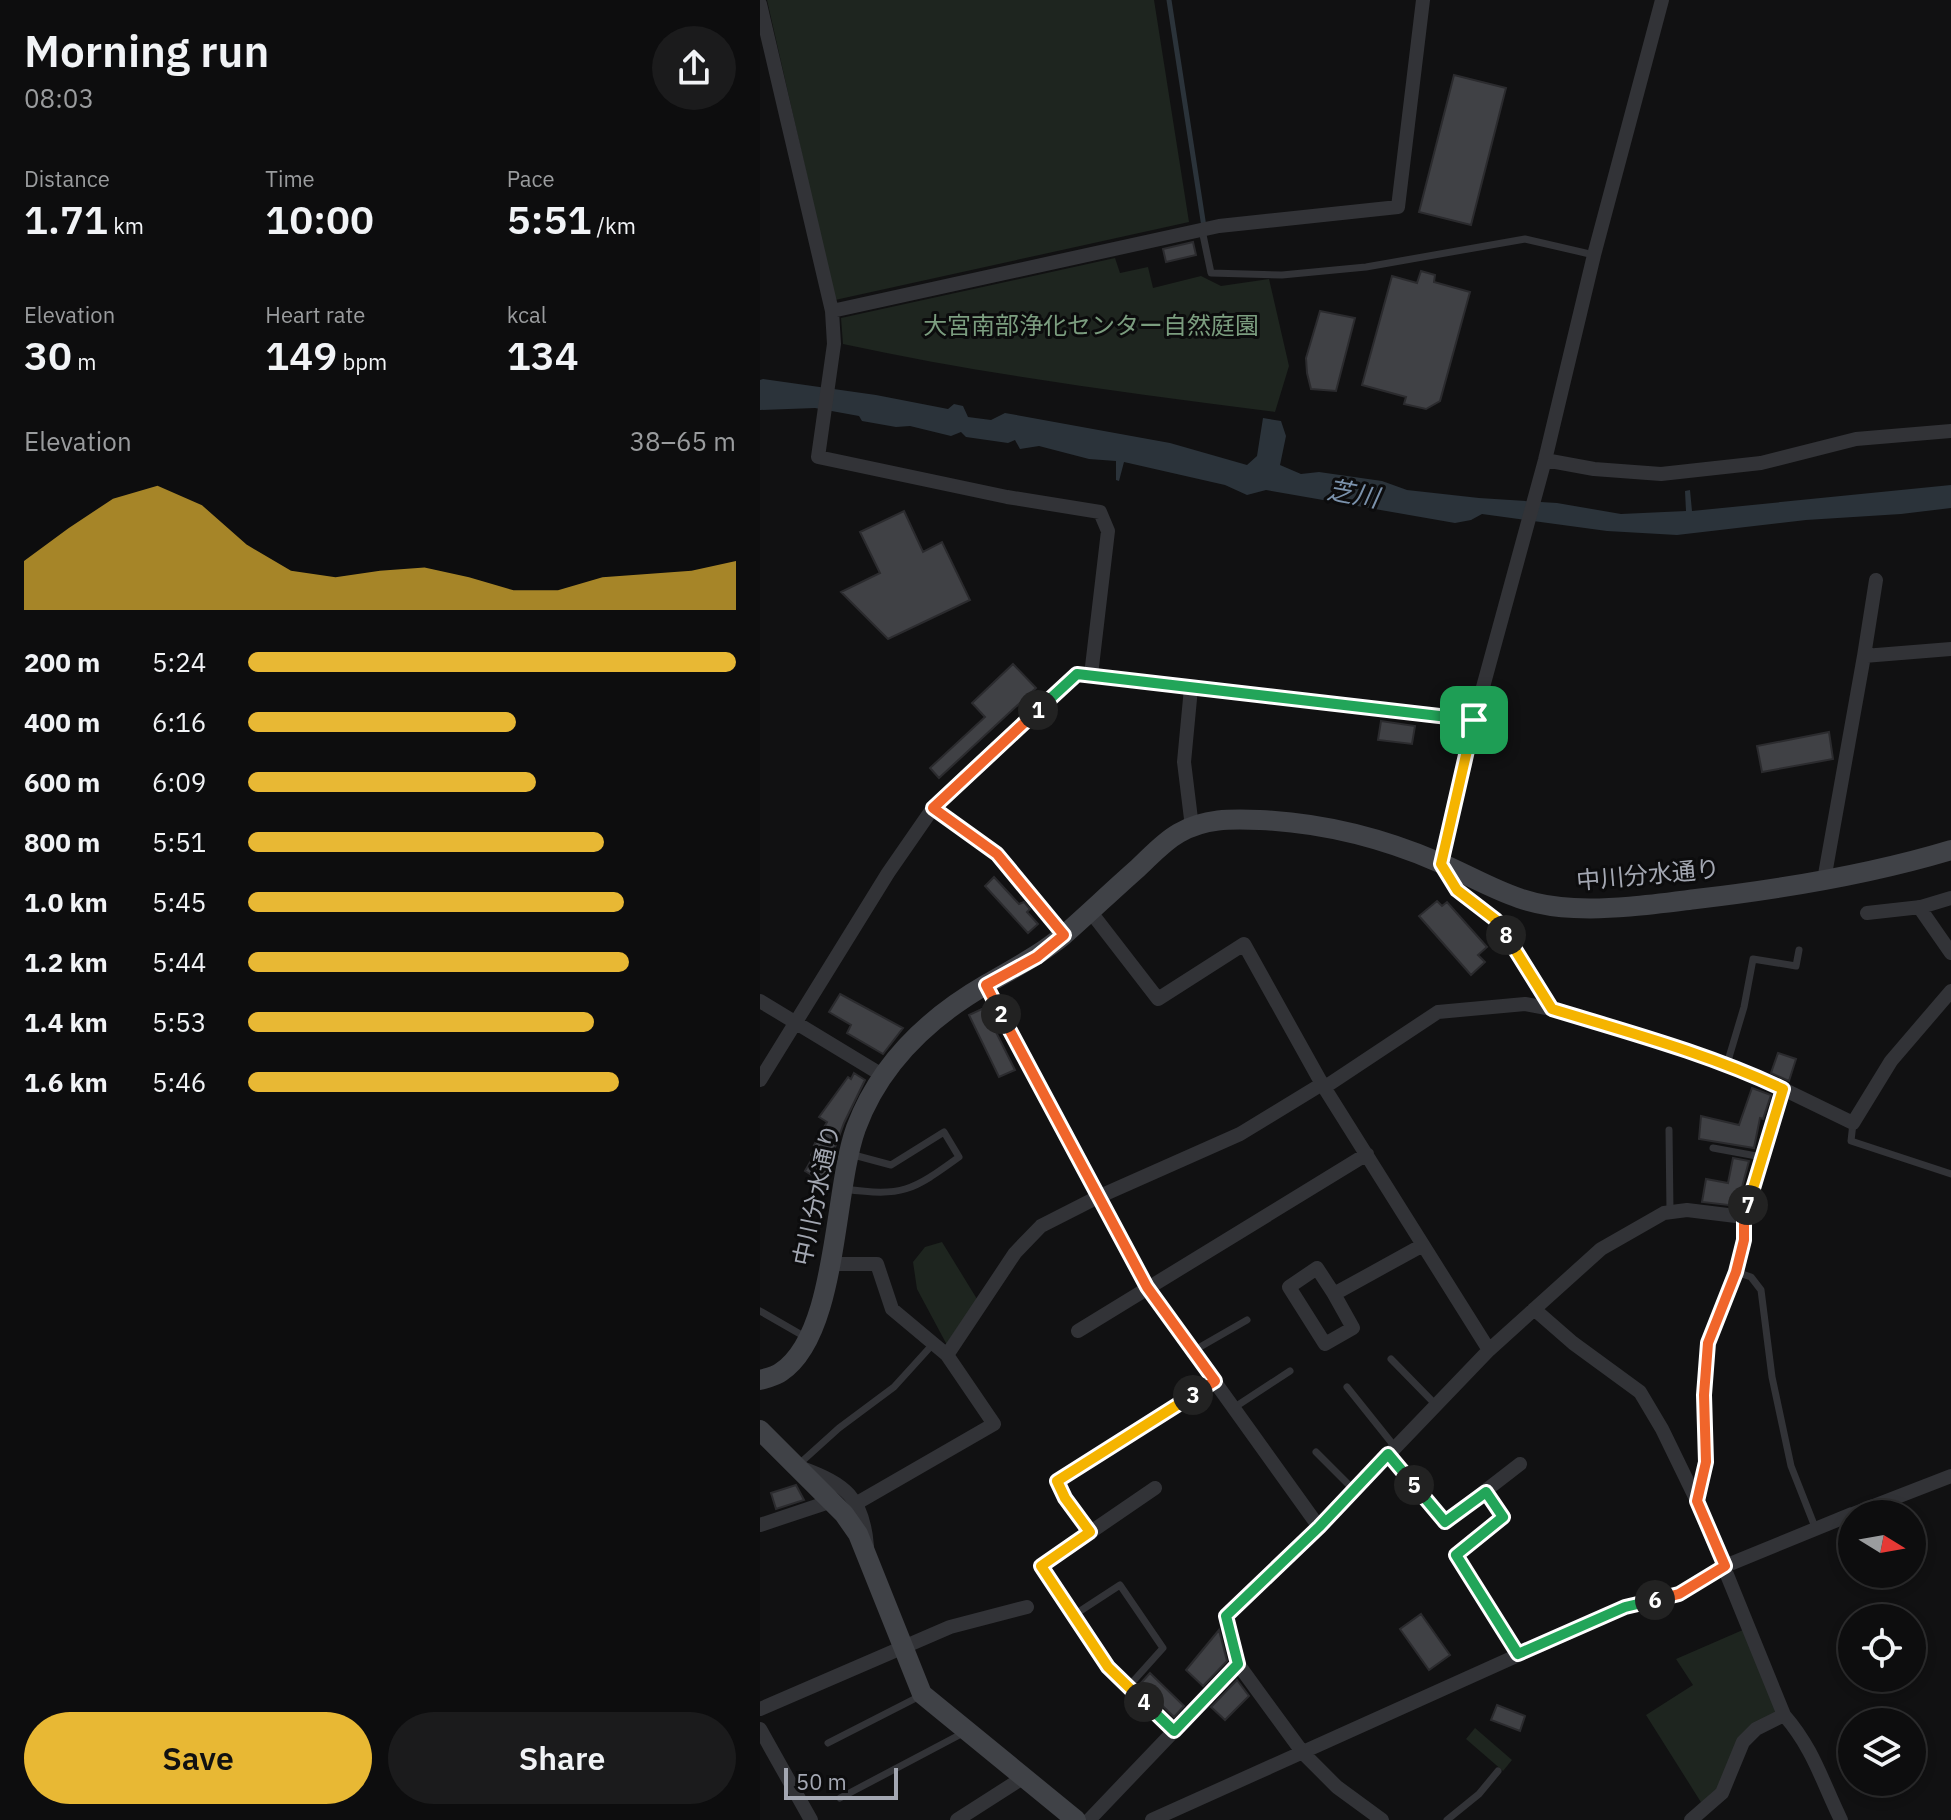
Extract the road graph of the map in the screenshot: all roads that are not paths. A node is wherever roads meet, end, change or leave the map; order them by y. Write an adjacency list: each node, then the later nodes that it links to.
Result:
1 (1423, 0): 4 (street)
2 (1662, 0): 5 (street)
3 (760, 4): 6 (street)
4 (1202, 230): 5 (lane); 6 (street)
5 (1594, 255): 8 (street)
6 (832, 311): 12 (street)
7 (1951, 431): 8 (street)
8 (1544, 464): 14 (street)
9 (1876, 580): 11 (street)
10 (1951, 649): 11 (street)
11 (1864, 656): 19 (street)
12 (1091, 675): 13 (street); 15 (street)
13 (1191, 688): 14 (street); 16 (street)
14 (1474, 720): 18 (street)
15 (933, 808): 24 (street); 31 (street)
16 (1192, 827): 18 (street, 中川分水通り); 22 (street, 中川分水通り)
17 (1951, 850): 19 (street, 中川分水通り)
18 (1441, 864): 19 (street, 中川分水通り); 30 (street)
19 (1824, 880)
20 (1951, 898): 21 (street)
21 (1919, 907): 23 (street); 26 (street)
22 (1090, 911): 24 (street, 中川分水通り); 35 (street)
23 (1867, 913)
24 (1064, 935): 27 (street, 中川分水通り)
25 (1799, 950): 32 (lane)
26 (1951, 953)
27 (986, 985): 33 (street, 中川分水通り); 45 (street)
28 (1951, 991): 37 (street)
29 (760, 1001): 31 (street)
30 (1552, 1009): 32 (street); 35 (street)
31 (796, 1023): 33 (street); 34 (street)
32 (1727, 1064): 36 (street)
33 (882, 1075): 40 (street, 中川分水通り)
34 (760, 1080)
35 (1324, 1085): 41 (street); 45 (street)
36 (1783, 1089): 37 (street); 42 (street)
37 (1853, 1123): 43 (lane)
38 (1669, 1130): 46 (lane)
39 (1713, 1148): 42 (lane)
40 (848, 1154): 44 (street, 中川分水通り); 44 (lane)
41 (1367, 1154): 48 (street); 51 (street)
42 (1762, 1157): 47 (street)
43 (1951, 1174)
44 (841, 1189): 49 (street, 中川分水通り)
45 (1098, 1197): 51 (street); 62 (street)
46 (1670, 1213): 47 (street); 53 (street)
47 (1744, 1217): 50 (street)
48 (1423, 1245): 52 (street); 60 (street)
49 (829, 1264): 58 (street, 中川分水通り); 59 (street)
50 (1736, 1272): 81 (street); 86 (lane)
51 (1147, 1287): 57 (street); 61 (street)
52 (1334, 1294): 52 (street)
53 (1534, 1309): 60 (street); 81 (street)
54 (764, 1313): 56 (lane); 58 (lane)
55 (1247, 1320): 61 (lane)
56 (760, 1324)
57 (1078, 1331)
58 (809, 1340): 65 (street, 中川分水通り)
59 (933, 1344): 62 (street); 74 (lane)
60 (1489, 1350): 68 (street)
61 (1193, 1351): 66 (street)
62 (947, 1355): 82 (street)
63 (1391, 1359): 68 (lane)
64 (1290, 1371): 69 (lane)
65 (760, 1380)
66 (1215, 1381): 69 (street); 87 (street)
67 (1347, 1387): 71 (lane)
68 (1436, 1405): 71 (street)
69 (1235, 1407): 85 (street)
70 (760, 1430): 74 (street)
71 (1392, 1451): 77 (street); 78 (street)
72 (1316, 1452): 77 (lane)
73 (1520, 1464): 78 (street)
74 (798, 1466): 80 (street); 82 (street)
75 (1951, 1476): 79 (street)
76 (1155, 1488): 87 (street)
77 (1354, 1490): 85 (street)
78 (1486, 1492): 93 (street)
79 (1888, 1500)
80 (832, 1501): 84 (street); 88 (street)
81 (1697, 1501): 89 (street)
82 (857, 1503): 88 (street)
83 (1838, 1519): 86 (street)
84 (760, 1525)
85 (1319, 1527): 94 (street)
86 (1815, 1527): 89 (street)
87 (1090, 1532): 91 (street)
88 (868, 1559): 92 (street)
89 (1725, 1566): 93 (street); 98 (street)
90 (1027, 1607): 92 (street)
91 (1074, 1615): 95 (street); 95 (lane)
92 (905, 1646): 96 (street); 97 (street)
93 (1518, 1654): 103 (street)
94 (1238, 1664): 101 (street); 103 (street)
95 (1128, 1687): 101 (street)
96 (922, 1694): 100 (street); 102 (lane)
97 (760, 1709)
98 (1784, 1715): 107 (street); 115 (street)
99 (760, 1729): 108 (street)
100 (967, 1731): 105 (street); 106 (lane)
101 (1174, 1731): 111 (street)
102 (828, 1743)
103 (1303, 1753): 112 (street); 113 (street)
104 (1498, 1771): 114 (lane)
105 (1024, 1777): 109 (street); 110 (street)
106 (840, 1798)
107 (1836, 1818)
108 (811, 1820)
109 (957, 1820)
110 (1076, 1820)
111 (1089, 1820)
112 (1152, 1820)
113 (1382, 1820)
114 (1447, 1820)
115 (1691, 1820)

